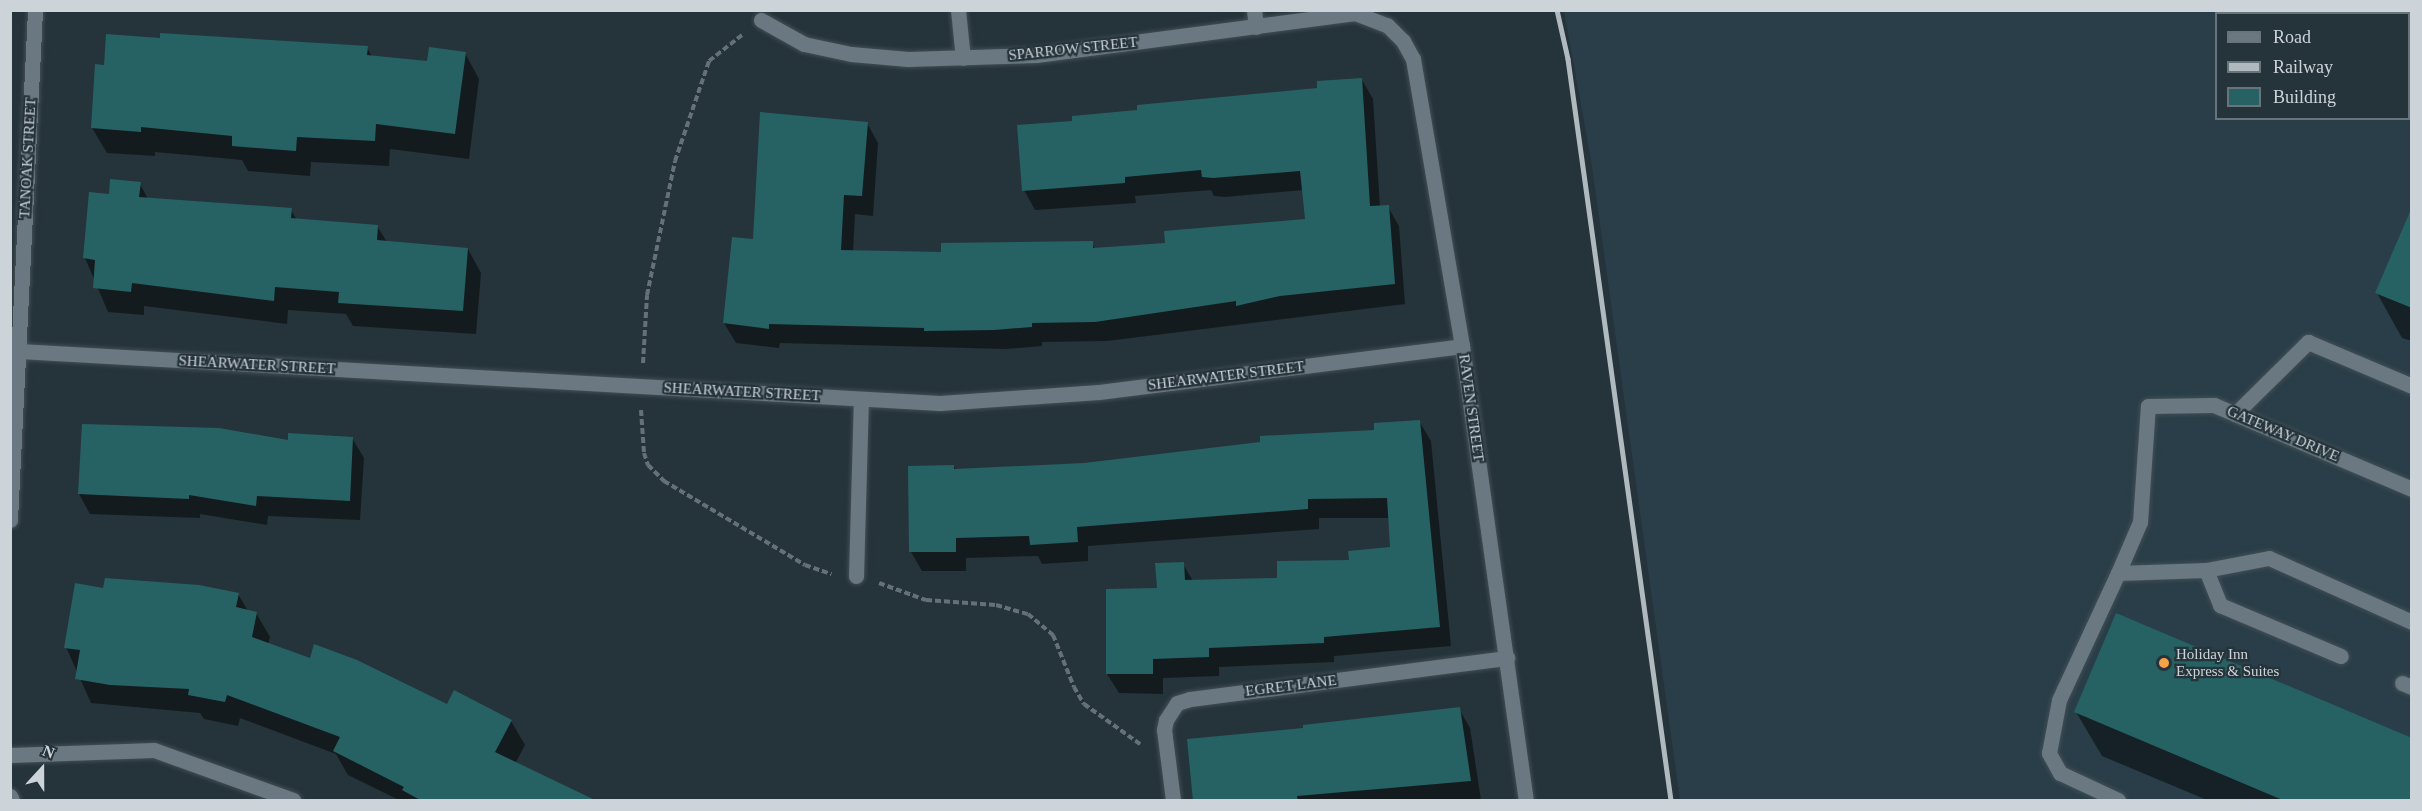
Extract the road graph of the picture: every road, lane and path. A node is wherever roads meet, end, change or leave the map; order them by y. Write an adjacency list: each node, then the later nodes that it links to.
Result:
1 (35, 10): 9 (street, TANOAK STREET)
2 (958, 10): 7 (street)
3 (1254, 10): 6 (street)
4 (761, 20): 7 (street, SPARROW STREET); 11 (path)
5 (1388, 25): 6 (street, SPARROW STREET); 8 (street, RAVEN STREET)
6 (1257, 27): 7 (street, SPARROW STREET)
7 (963, 58)
8 (1462, 346): 12 (street, SHEARWATER STREET); 21 (street, RAVEN STREET)
9 (19, 351): 11 (street, SHEARWATER STREET); 15 (street, TANOAK STREET)
10 (2412, 386): 13 (street)
11 (642, 387): 12 (street, SHEARWATER STREET); 18 (path)
12 (861, 399): 18 (street)
13 (2235, 414): 14 (street, GATEWAY DRIVE); 17 (street, GATEWAY DRIVE)
14 (2412, 489)
15 (10, 520)
16 (2206, 570): 17 (street); 19 (street); 20 (street)
17 (2118, 573): 29 (street)
18 (856, 576): 23 (path)
19 (2412, 622)
20 (2341, 656)
21 (1507, 658): 23 (street, EGRET LANE); 28 (street, RAVEN STREET)
22 (10, 754): 26 (street)
23 (1167, 755): 27 (street, EGRET LANE)
24 (10, 796): 25 (street)
25 (12, 801)
26 (293, 801)
27 (1173, 801)
28 (1526, 801)
29 (2118, 801)

